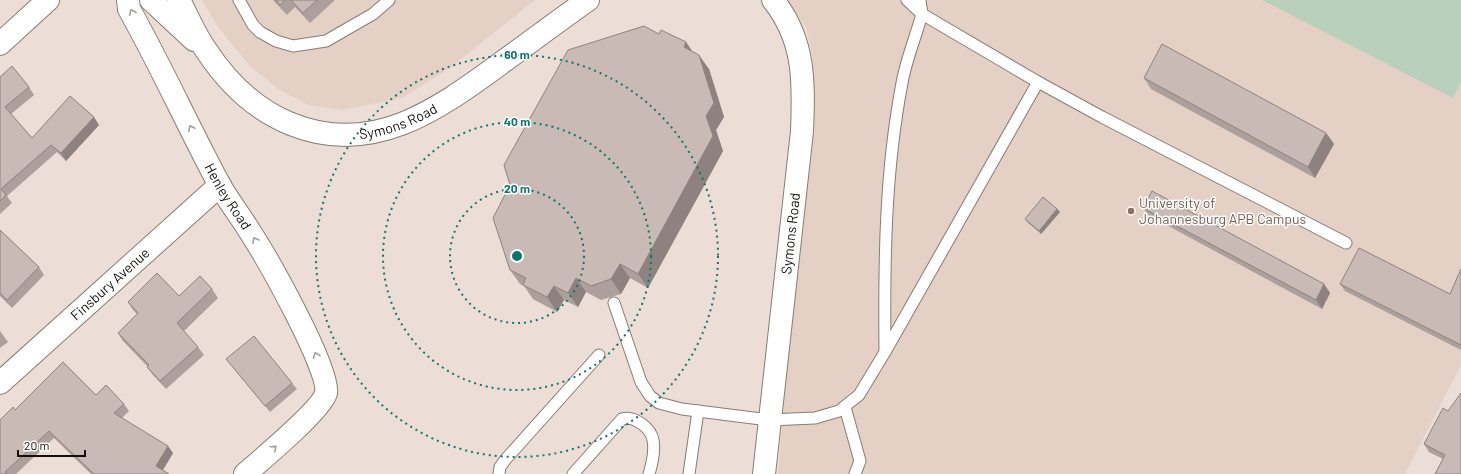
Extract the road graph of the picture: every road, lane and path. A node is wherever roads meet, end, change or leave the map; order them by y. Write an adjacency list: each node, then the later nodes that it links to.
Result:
1 (48, 0): 12 (main road)
2 (128, 0): 15 (main road, Henley Road, one-way to 2)
3 (151, 0): 13 (main road)
4 (179, 0): 13 (main road)
5 (239, 0): 6 (lane)
6 (389, 0)
7 (588, 0): 13 (main road, Symons Road)
8 (773, 0): 23 (main road, Symons Road)
9 (907, 0): 11 (lane)
10 (920, 0): 11 (lane)
11 (922, 14): 14 (lane); 18 (lane)
12 (0, 44)
13 (205, 50)
14 (1038, 82): 16 (lane); 18 (lane)
15 (220, 185): 20 (main road, Finsbury Avenue); 24 (main road, Henley Road, one-way to 15)
16 (1346, 243)
17 (614, 302): 22 (lane)
18 (885, 352): 21 (lane)
19 (600, 355): 25 (lane)
20 (0, 383)
21 (844, 407): 23 (lane); 30 (lane)
22 (698, 411): 23 (lane); 28 (lane)
23 (769, 420): 29 (main road, Symons Road)
24 (245, 474)
25 (499, 474)
26 (573, 474): 27 (lane)
27 (649, 474)
28 (689, 474)
29 (764, 474)
30 (855, 474)

